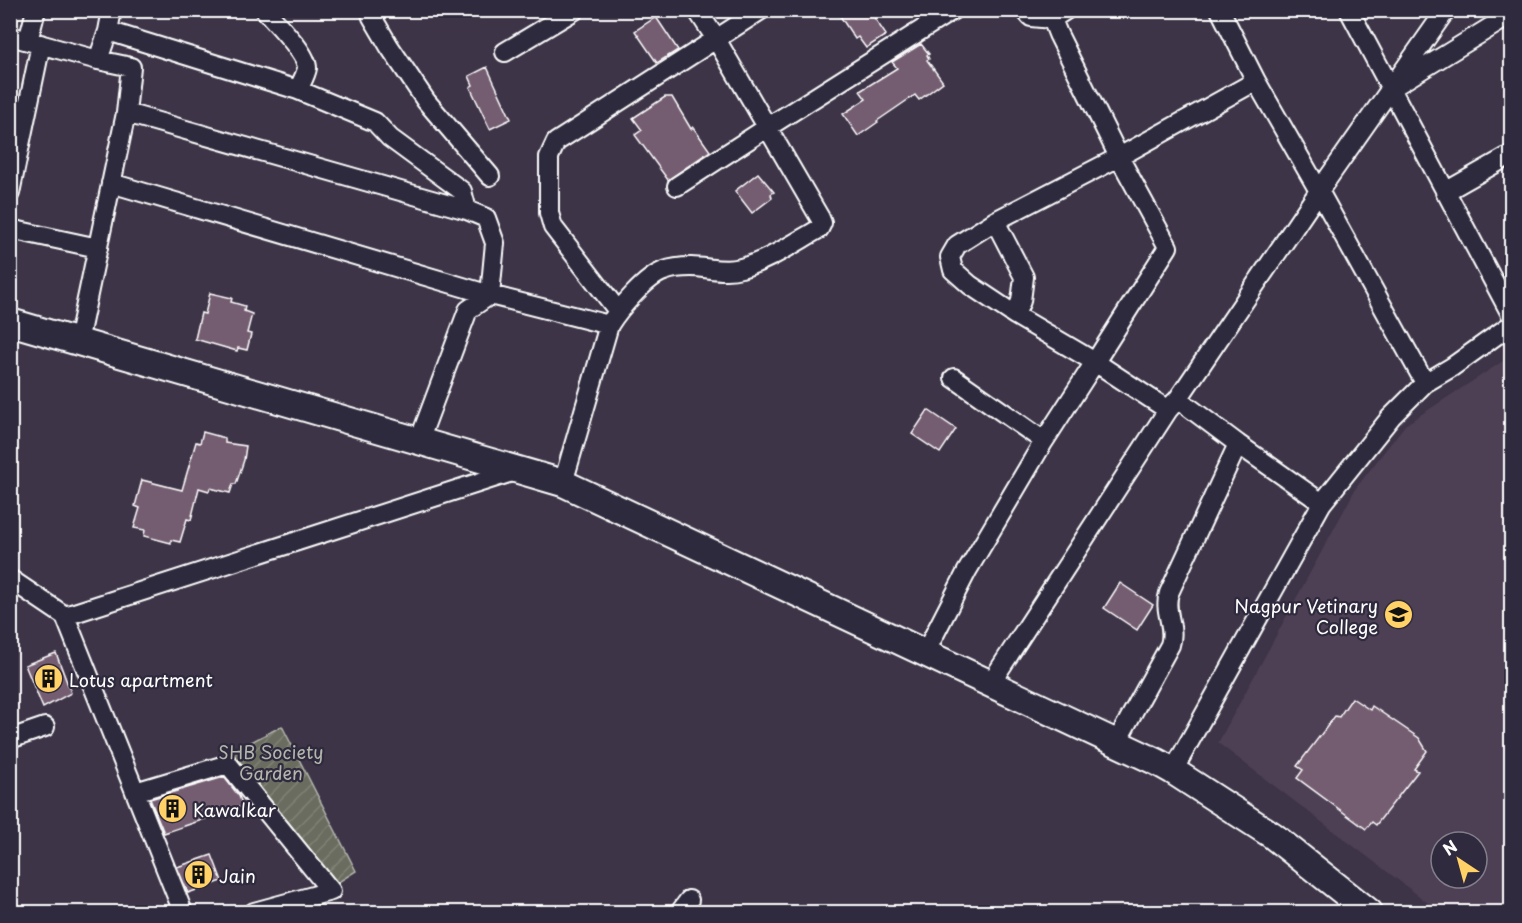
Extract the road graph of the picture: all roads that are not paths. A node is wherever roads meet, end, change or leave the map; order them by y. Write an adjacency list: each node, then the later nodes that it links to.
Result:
1 (36, 10): 17 (street)
2 (112, 10): 15 (street)
3 (265, 10): 22 (street)
4 (575, 10): 18 (street)
5 (697, 10): 16 (street)
6 (760, 10): 16 (street)
7 (952, 10): 24 (street)
8 (1025, 10): 14 (street)
9 (1220, 10): 20 (street)
10 (1349, 10): 21 (street)
11 (1446, 10): 21 (street)
12 (375, 13): 27 (street)
13 (1512, 14): 21 (street)
14 (1059, 15): 26 (street)
15 (108, 31): 19 (street); 22 (street)
16 (716, 39): 24 (street); 40 (street)
17 (27, 40): 19 (street); 32 (street)
18 (505, 52)
19 (98, 60): 23 (street)
20 (1256, 81): 26 (street); 30 (street)
21 (1391, 88): 30 (street); 31 (street)
22 (298, 90): 33 (street)
23 (126, 112): 28 (street); 33 (street)
24 (768, 127): 29 (street); 40 (street)
25 (1512, 154): 31 (street)
26 (1119, 157): 34 (street); 44 (street)
27 (490, 176)
28 (111, 183): 36 (street); 37 (street)
29 (677, 186)
30 (1319, 191): 46 (street); 47 (street)
31 (1445, 192): 39 (street)
32 (10, 193)
33 (467, 210): 37 (street)
34 (995, 221): 38 (street); 38 (street)
35 (10, 230): 36 (street)
36 (98, 248): 43 (street)
37 (490, 295): 40 (street); 48 (street)
38 (1015, 315): 44 (street)
39 (1512, 316)
40 (614, 318): 52 (street)
41 (10, 322): 43 (street)
42 (1512, 324): 46 (street)
43 (78, 342): 48 (street)
44 (1095, 362): 47 (street); 49 (street)
45 (954, 378): 49 (street)
46 (1425, 383): 53 (street)
47 (1173, 405): 50 (street); 57 (street)
48 (419, 441): 51 (street)
49 (1044, 441): 56 (street)
50 (1238, 444): 53 (street); 60 (street)
51 (518, 470): 52 (street); 55 (street)
52 (563, 483): 56 (street)
53 (1322, 503): 61 (street)
54 (10, 579): 55 (street)
55 (65, 616): 62 (street)
56 (924, 652): 57 (street)
57 (990, 684): 60 (street)
58 (45, 727): 59 (street)
59 (10, 739)
60 (1116, 743): 61 (street)
61 (1173, 771): 65 (street)
62 (135, 792): 63 (street); 64 (street)
63 (183, 912)
64 (254, 912)
65 (1369, 912)

